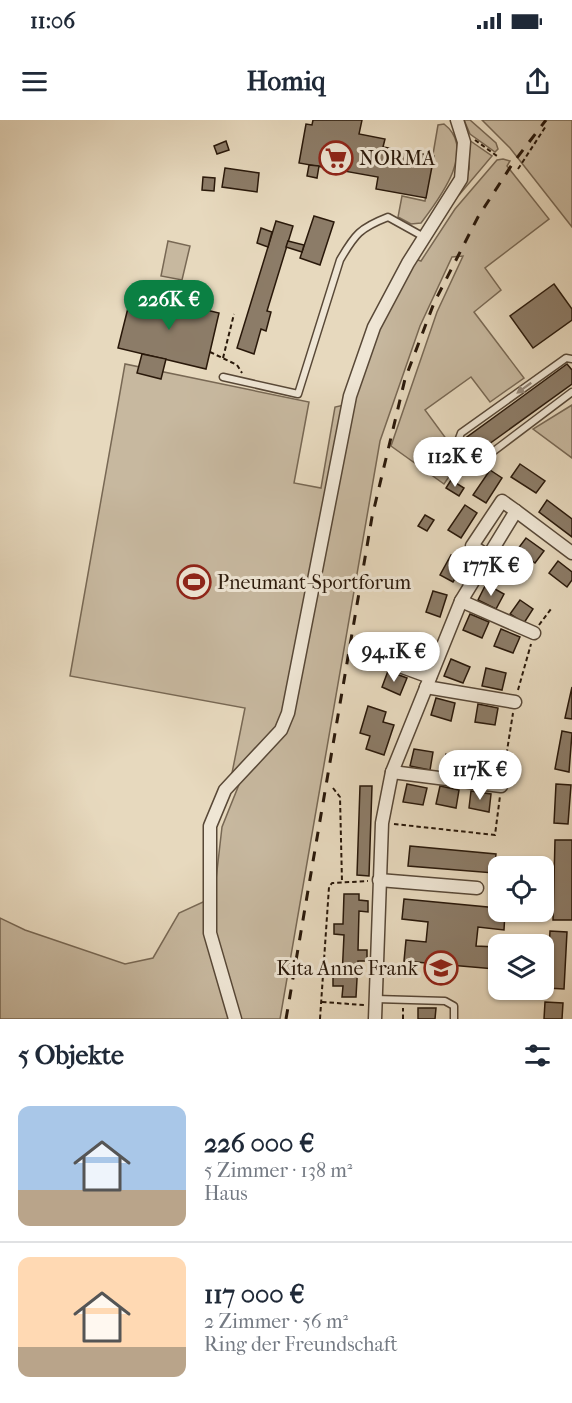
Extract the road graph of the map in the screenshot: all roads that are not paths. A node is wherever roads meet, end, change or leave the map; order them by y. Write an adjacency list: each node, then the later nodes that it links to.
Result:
1 (457, 120): 2 (street)
2 (425, 237): 4 (lane); 19 (street)
3 (572, 360): 5 (lane, one-way to 5)
4 (223, 377)
5 (572, 392)
6 (516, 511): 7 (street); 8 (street); 8 (street)
7 (572, 553)
8 (488, 556): 9 (street)
9 (461, 601): 10 (street); 12 (street)
10 (534, 633)
11 (386, 661): 12 (street)
12 (428, 682): 13 (street); 14 (street)
13 (515, 702)
14 (392, 772): 15 (street); 16 (street)
15 (501, 786)
16 (379, 880): 17 (street); 18 (street)
17 (477, 888)
18 (375, 1008): 20 (lane)
19 (235, 1019)
20 (454, 1019)

